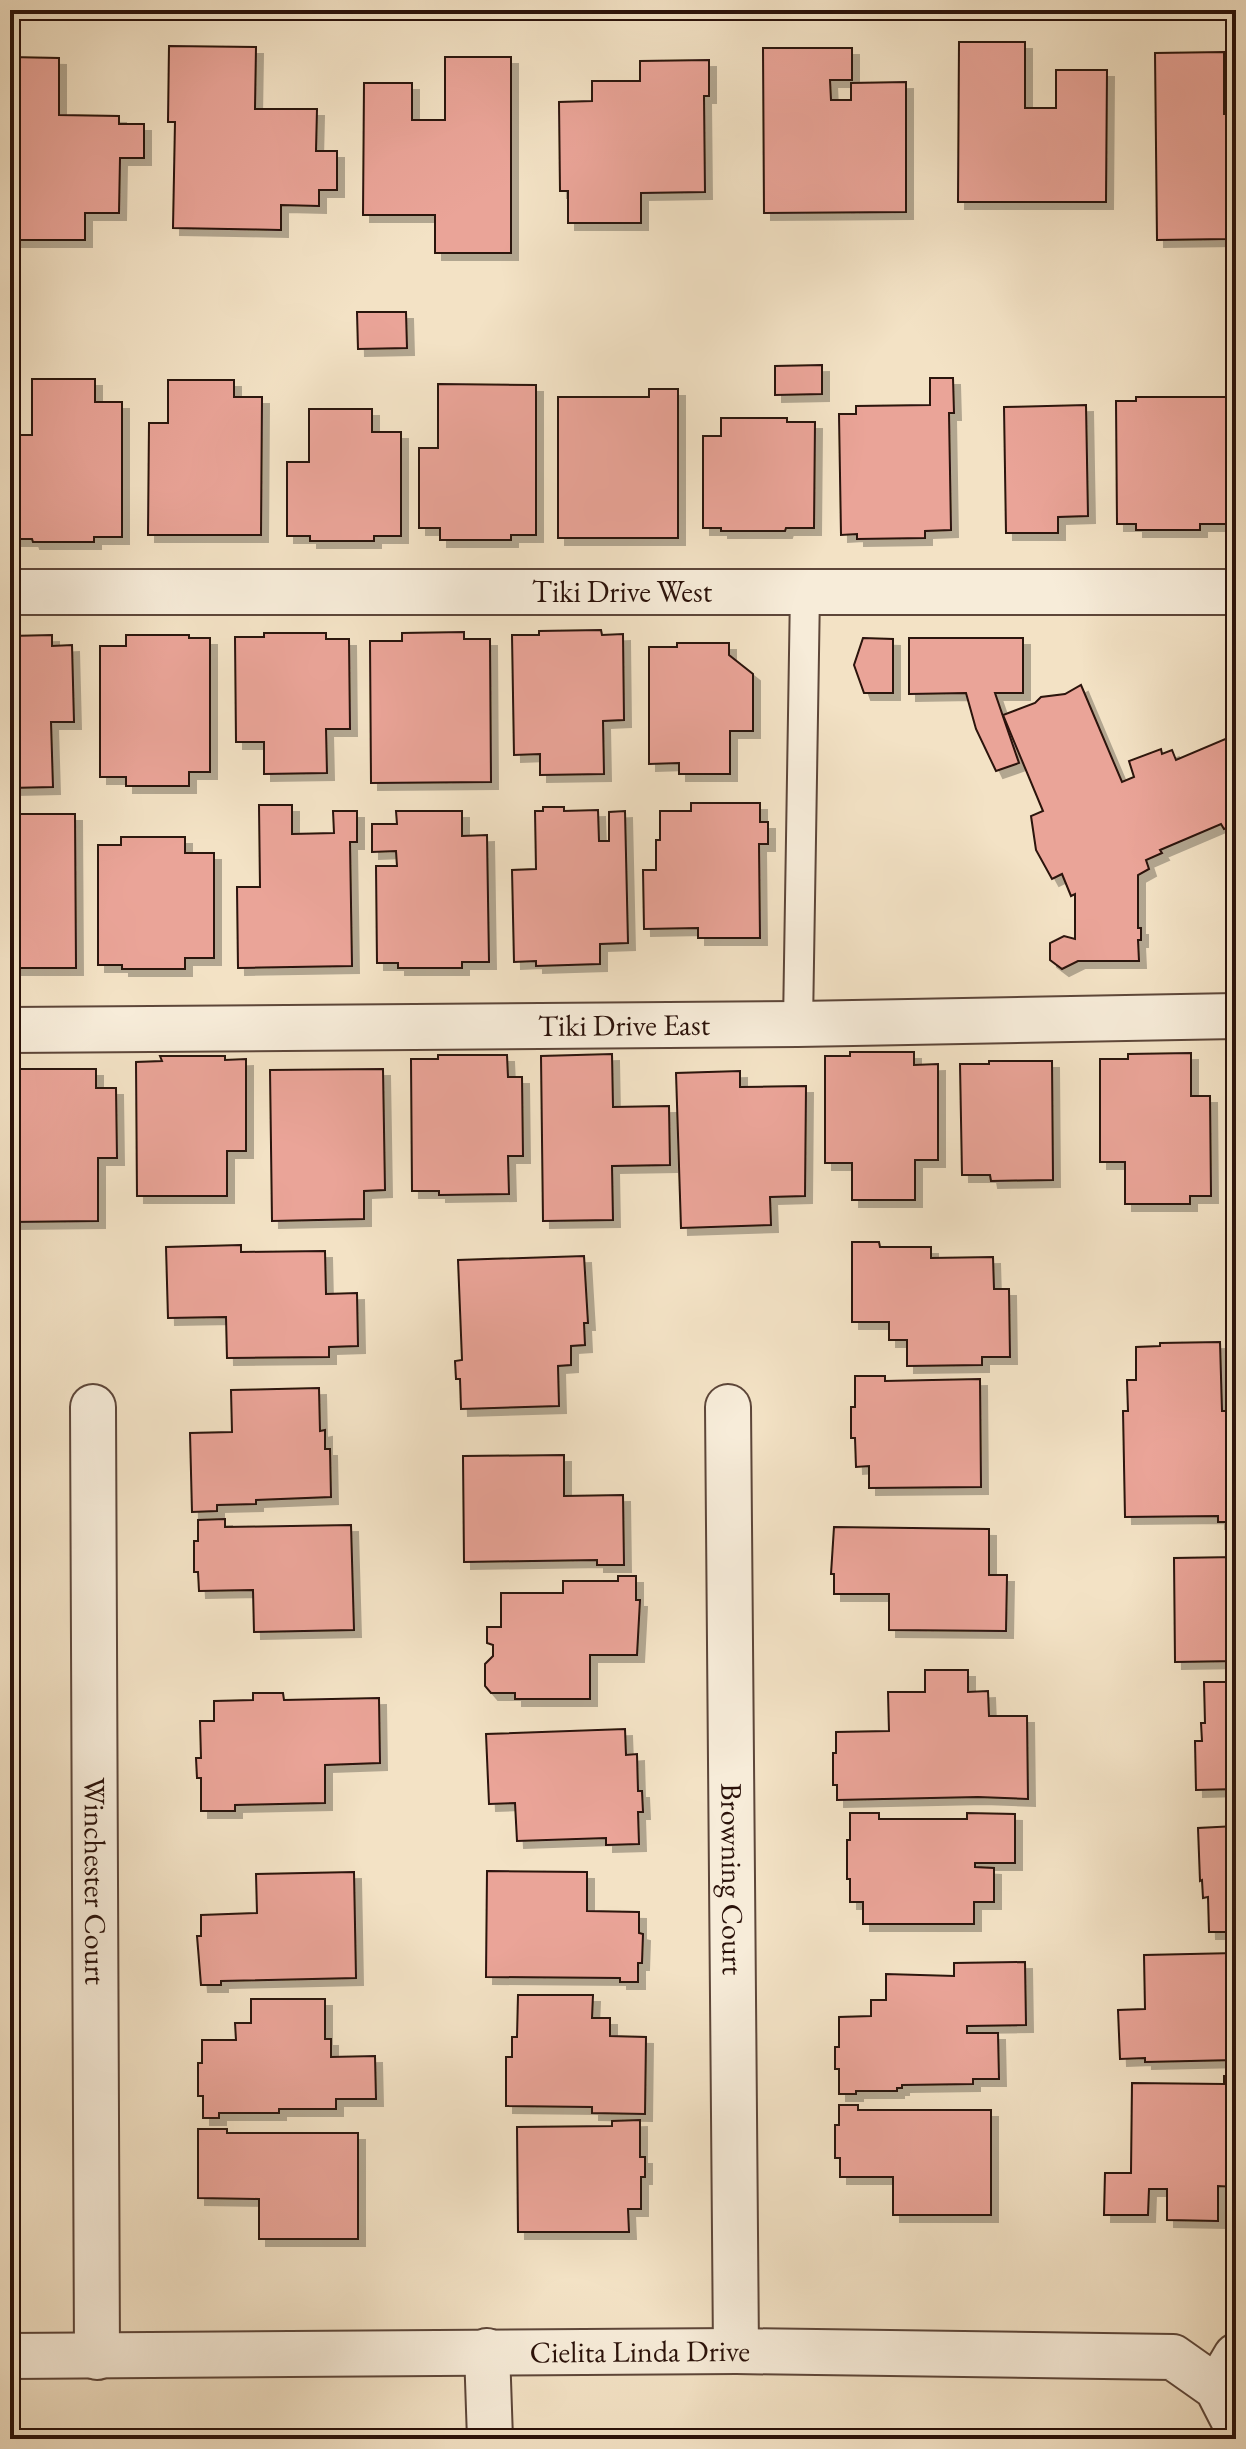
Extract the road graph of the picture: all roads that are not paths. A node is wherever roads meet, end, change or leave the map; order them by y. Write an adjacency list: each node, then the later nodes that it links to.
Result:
1 (10, 592): 2 (street, Tiki Drive West)
2 (805, 592): 3 (street, Tiki Drive West); 5 (lane)
3 (1236, 592)
4 (1236, 1016): 5 (street, Tiki Drive East)
5 (798, 1024): 6 (street, Tiki Drive East)
6 (10, 1030)
7 (93, 1407): 12 (street, Winchester Court)
8 (728, 1407): 10 (street, Browning Court)
9 (487, 2351): 10 (street, Cielita Linda Drive); 12 (street, Cielita Linda Drive); 14 (street)
10 (736, 2351): 13 (street, Cielita Linda Drive)
11 (10, 2356): 12 (street, Cielita Linda Drive)
12 (97, 2357)
13 (1230, 2389)
14 (490, 2439)

